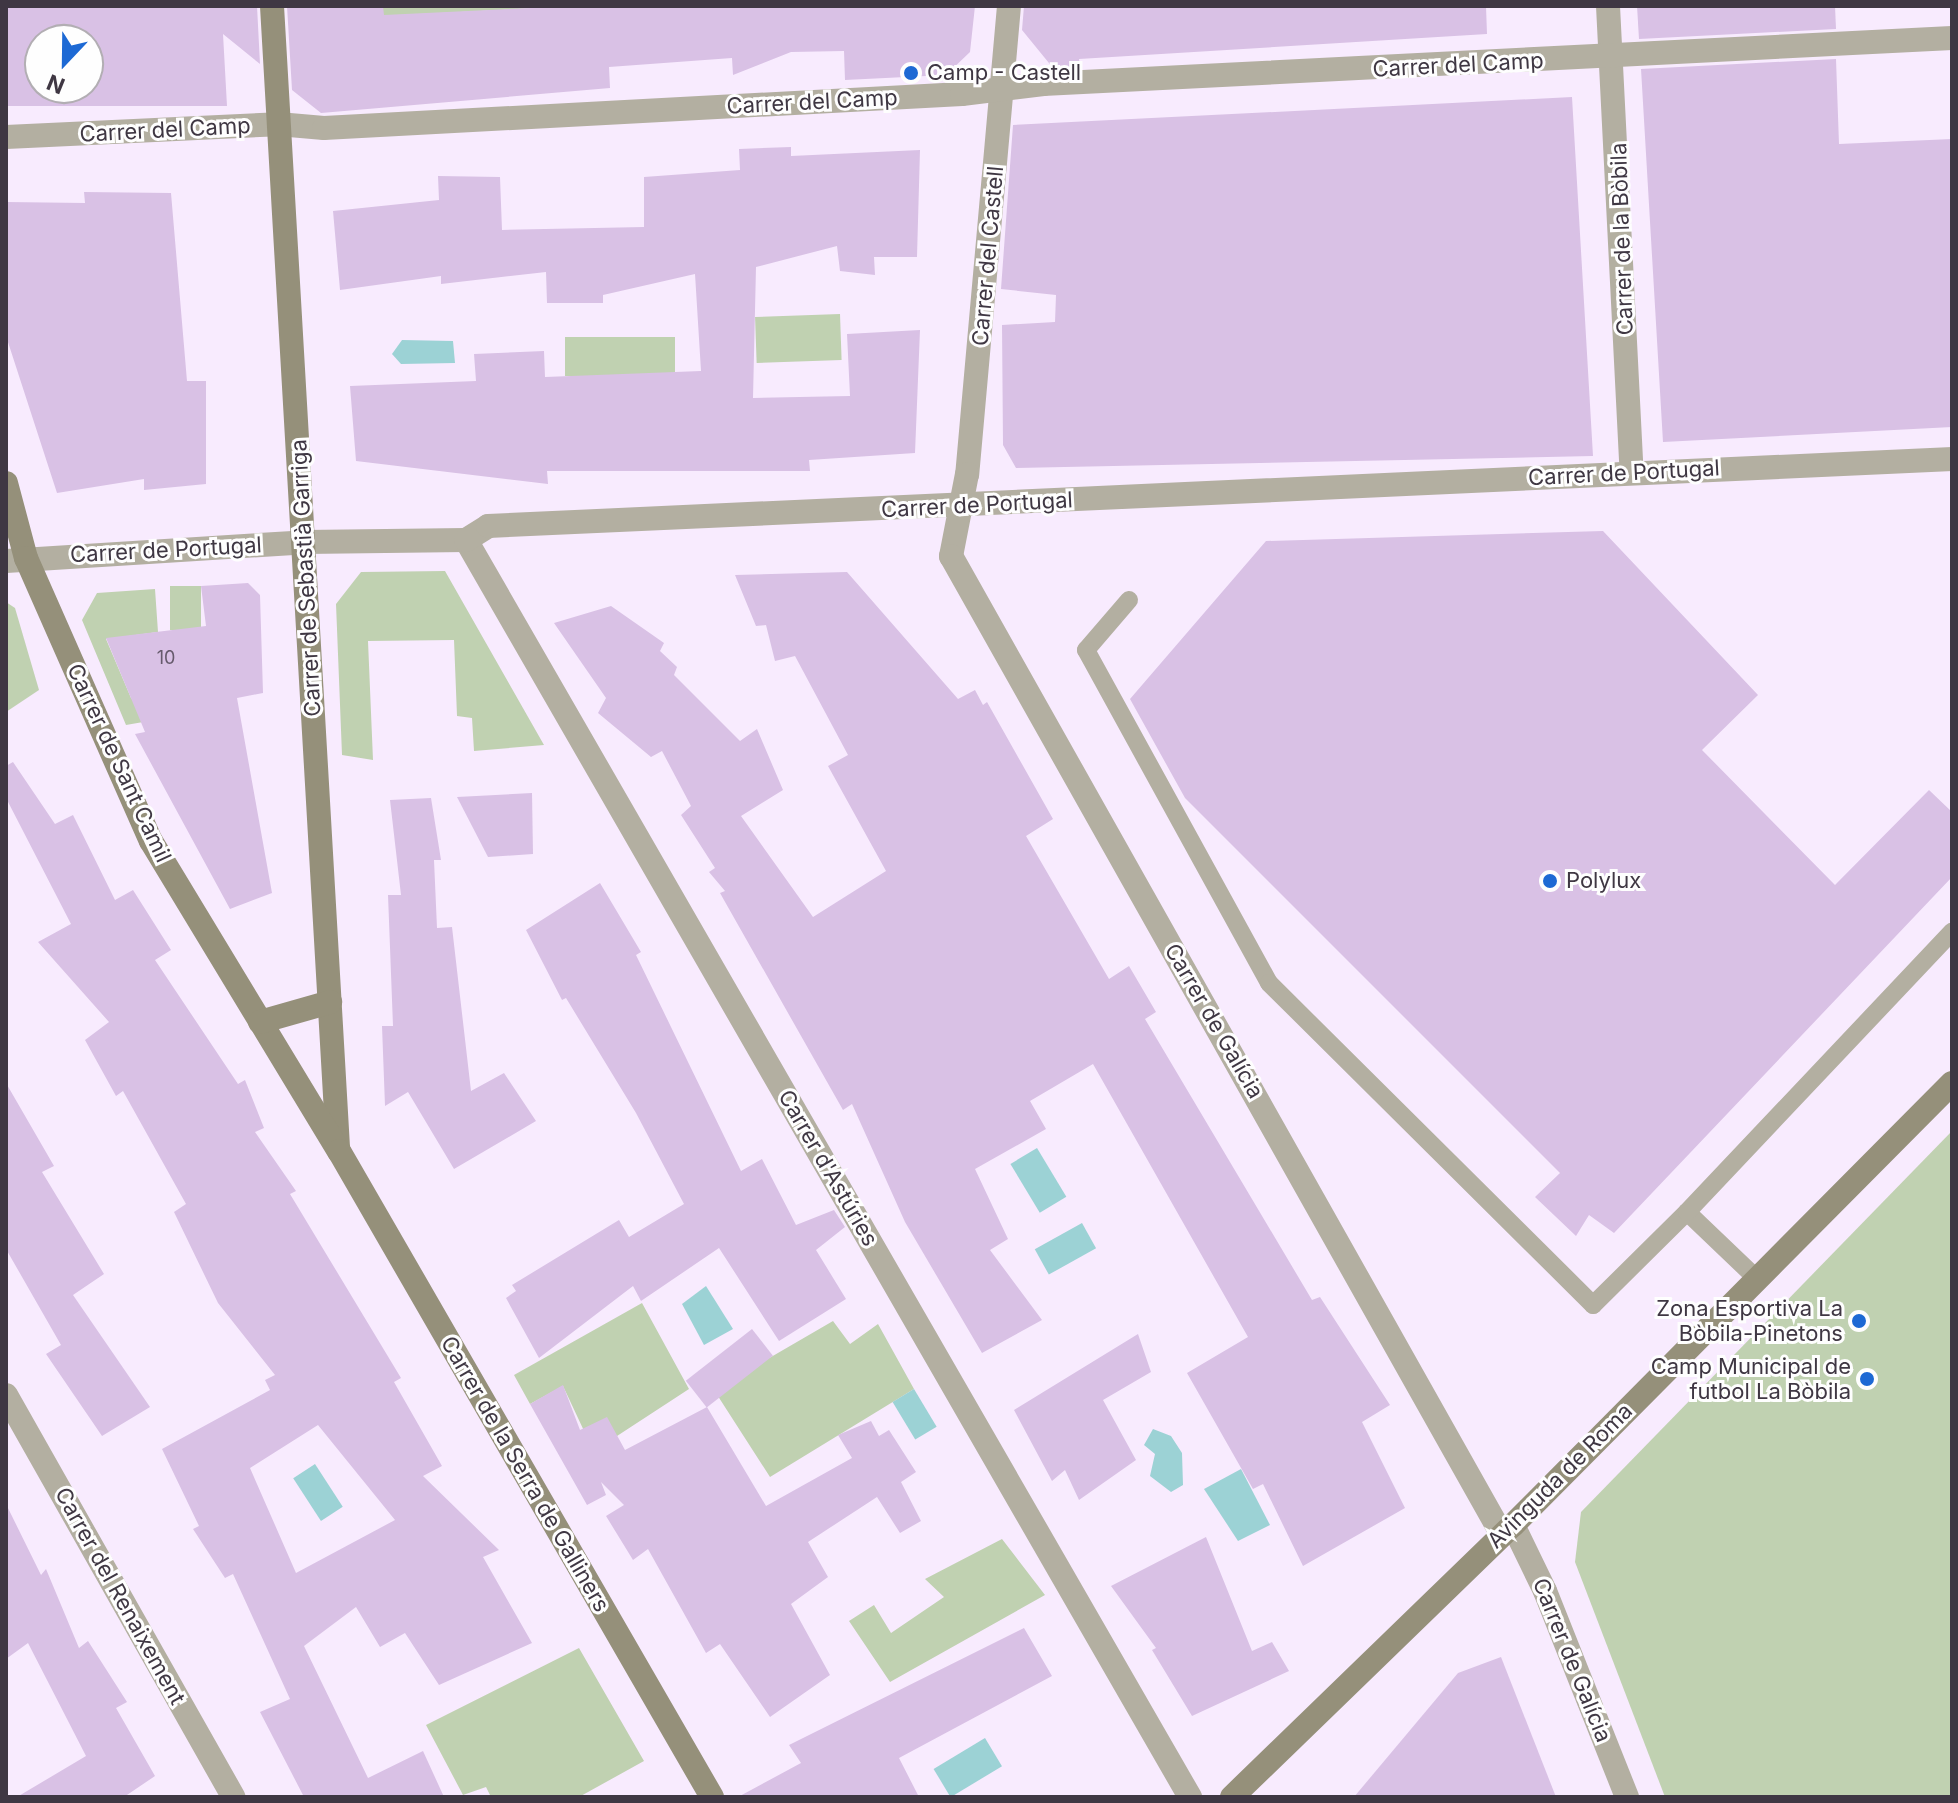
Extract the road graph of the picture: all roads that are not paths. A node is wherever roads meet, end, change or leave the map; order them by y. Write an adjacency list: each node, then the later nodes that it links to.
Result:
1 (272, 6): 7 (street, Carrer de Sebastià Garriga)
2 (1009, 6): 6 (street, Carrer del Castell)
3 (1608, 6): 5 (street, Carrer de la Bòbila)
4 (1952, 38): 5 (street, Carrer del Camp)
5 (1612, 58): 6 (street, Carrer del Camp); 10 (street, Carrer de la Bòbila)
6 (1002, 86): 7 (street, Carrer del Camp); 12 (street, Carrer del Castell)
7 (278, 124): 8 (street, Carrer del Camp); 14 (street, Carrer de Sebastià Garriga)
8 (6, 137)
9 (1952, 459): 10 (street, Carrer de Portugal)
10 (1632, 472): 12 (street, Carrer de Portugal)
11 (6, 483): 15 (street, Carrer de Sant Camil)
12 (958, 504): 13 (street, Carrer de Portugal); 25 (street, Carrer de Galícia)
13 (466, 540): 14 (street, Carrer de Portugal); 28 (street, Carrer d'Astúries)
14 (305, 542): 15 (street, Carrer de Portugal); 18 (street, Carrer de Sebastià Garriga)
15 (16, 559): 19 (street, Carrer de Sant Camil)
16 (1129, 600): 22 (lane)
17 (1952, 932): 22 (lane)
18 (330, 1002): 19 (street); 21 (street, Carrer de Sebastià Garriga)
19 (260, 1022): 21 (street, Carrer de Sant Camil)
20 (1952, 1083): 23 (street, Avinguda de Roma)
21 (339, 1151): 27 (street, Carrer de la Serra de Galliners)
22 (1687, 1212): 23 (lane)
23 (1757, 1279): 25 (street, Avinguda de Roma)
24 (6, 1395): 26 (street, Carrer del Renaixement)
25 (1507, 1529): 29 (street, Avinguda de Roma); 30 (street, Carrer de Galícia)
26 (233, 1797)
27 (712, 1797)
28 (1190, 1797)
29 (1232, 1797)
30 (1627, 1797)

